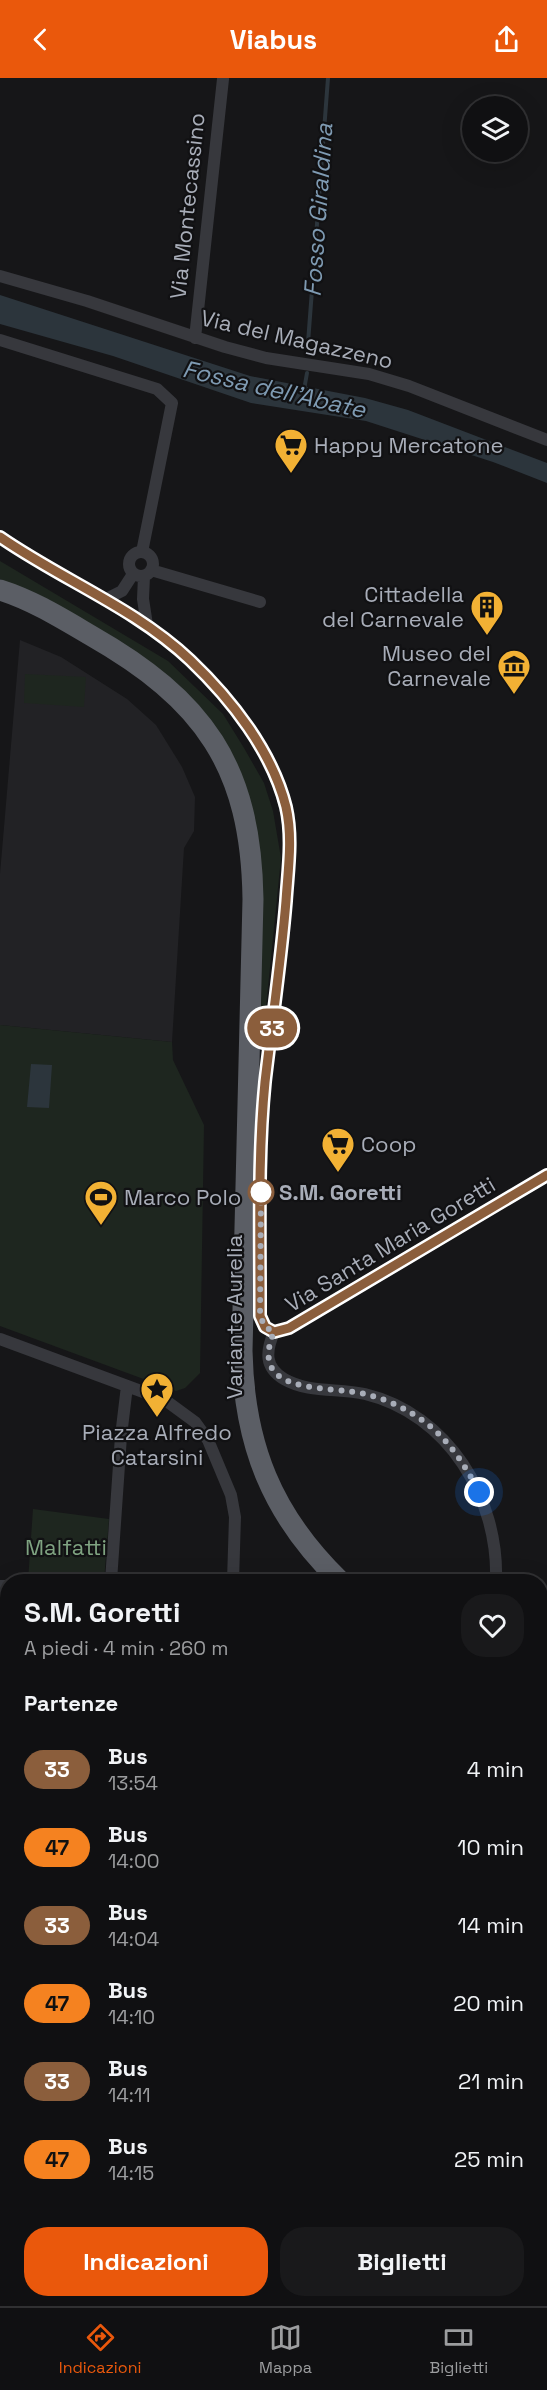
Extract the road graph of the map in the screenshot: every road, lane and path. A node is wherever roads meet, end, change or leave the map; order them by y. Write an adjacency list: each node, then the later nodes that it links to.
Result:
1 (223, 79): 3 (street, Via Montecassino)
2 (0, 276): 3 (street, Via del Magazzeno)
3 (195, 338): 5 (street, Via del Magazzeno)
4 (0, 340): 8 (street)
5 (547, 440)
6 (0, 537): 9 (street, Via Santa Maria Goretti)
7 (0, 548): 9 (street, Via Santa Maria Goretti)
8 (142, 552): 10 (street); 10 (street)
9 (40, 565): 12 (street, Via Santa Maria Goretti)
10 (143, 573): 12 (street); 13 (street); 15 (street)
11 (0, 590): 23 (highway, Variante Aurelia)
12 (104, 600): 15 (street, Via Santa Maria Goretti)
13 (260, 602)
14 (0, 603): 22 (highway, Variante Aurelia)
15 (147, 625): 17 (street, Via Santa Maria Goretti)
16 (547, 1175): 17 (street, Via Santa Maria Goretti)
17 (274, 1332): 24 (street)
18 (0, 1339): 19 (street)
19 (127, 1386): 20 (street); 21 (street)
20 (111, 1574)
21 (233, 1574)
22 (316, 1574)
23 (334, 1574)
24 (496, 1574)

